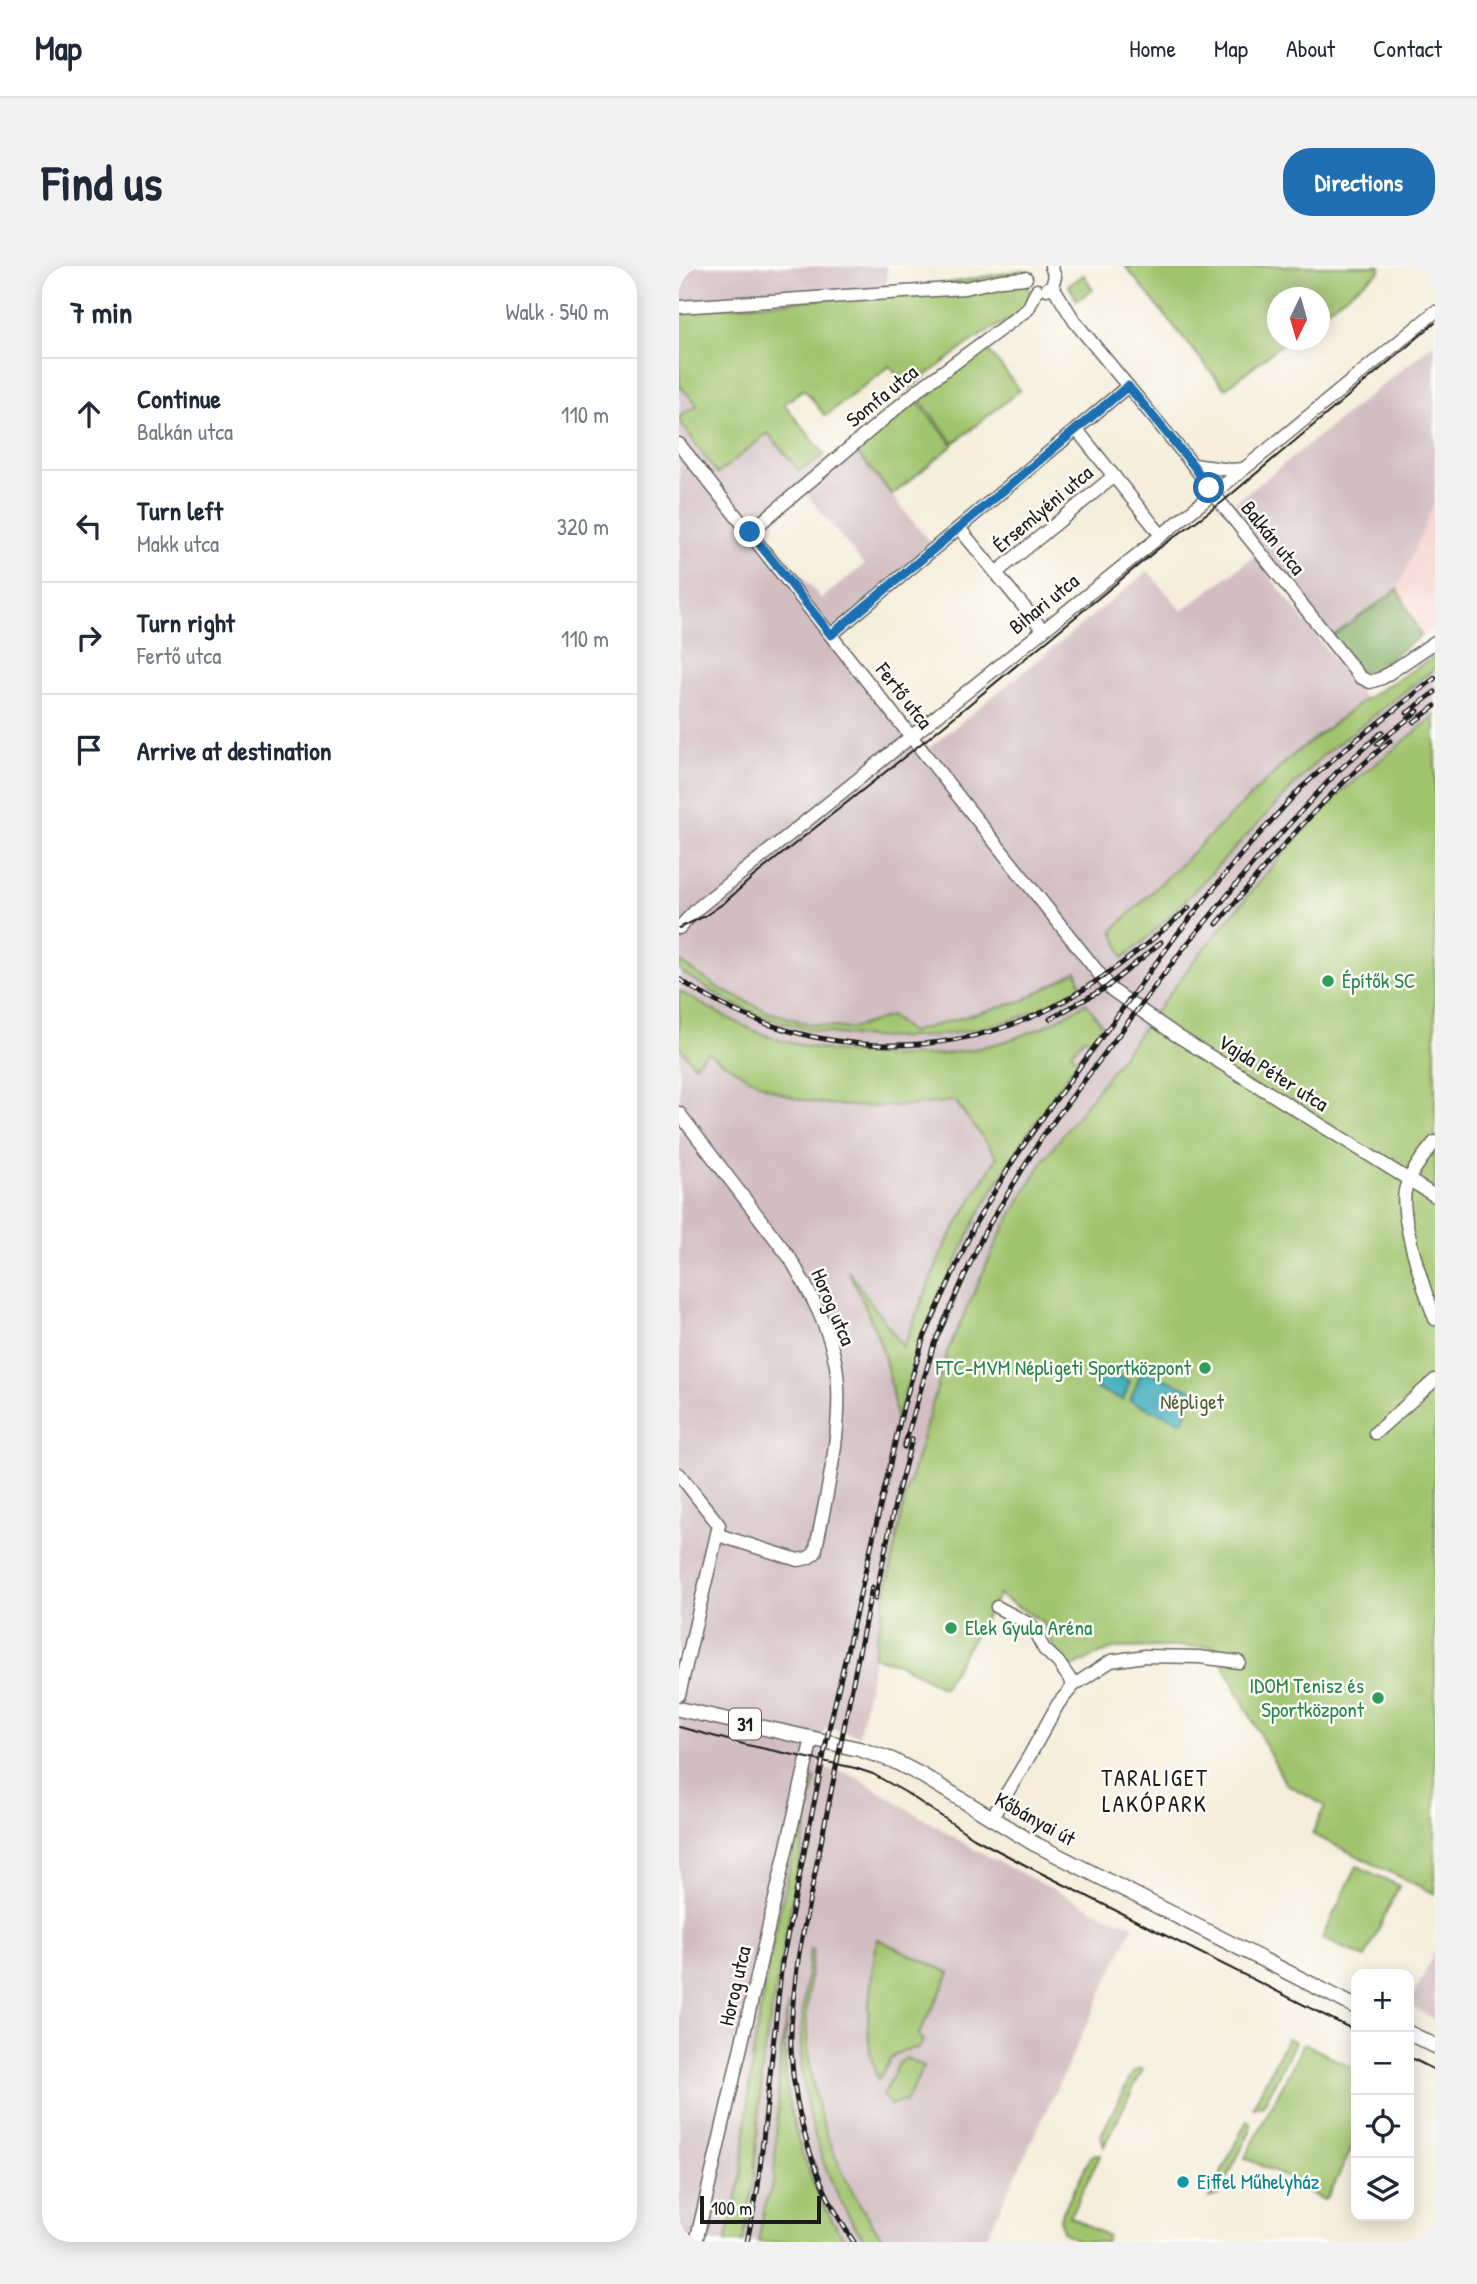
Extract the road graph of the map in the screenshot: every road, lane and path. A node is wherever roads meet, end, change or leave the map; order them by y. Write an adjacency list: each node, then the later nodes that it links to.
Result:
1 (1053, 267): 3 (street)
2 (1028, 272): 4 (street); 5 (street)
3 (1052, 285): 4 (street); 7 (street, Balkán utca)
4 (1037, 290): 15 (street, Somfa utca)
5 (679, 307)
6 (1435, 312): 11 (street, Bihari utca)
7 (1128, 386): 8 (street); 10 (street, Balkán utca)
8 (1077, 430): 12 (street); 14 (street)
9 (679, 444): 15 (street, Fertő utca)
10 (1193, 465): 11 (street); 13 (street, Balkán utca)
11 (1243, 469): 13 (street, Bihari utca)
12 (1114, 476): 16 (street); 17 (street, Érsemlyéni utca)
13 (1213, 493): 16 (street, Bihari utca); 20 (street, Balkán utca)
14 (959, 528): 17 (street); 19 (street)
15 (750, 532): 19 (street, Fertő utca)
16 (1161, 535): 18 (street, Bihari utca)
17 (996, 573): 18 (street)
18 (1043, 630): 21 (street, Bihari utca)
19 (831, 635): 21 (street, Fertő utca)
20 (1435, 642)
21 (910, 736): 22 (street, Bihari utca); 23 (street, Fertő utca)
22 (679, 928)
23 (1098, 973): 26 (street, Vajda Péter utca)
24 (679, 1113): 32 (street, Horog utca)
25 (1435, 1142): 26 (street)
26 (1409, 1180): 27 (street, Vajda Péter utca); 28 (street)
27 (1435, 1196)
28 (1435, 1318)
29 (1435, 1380): 30 (street)
30 (1375, 1433)
31 (679, 1474): 32 (street)
32 (718, 1535): 36 (street)
33 (997, 1607): 35 (street)
34 (1239, 1662): 35 (street)
35 (1074, 1685): 39 (street)
36 (679, 1695)
37 (679, 1709): 38 (main road, Kőbányai út / 31)
38 (811, 1738): 39 (main road, Kőbányai út / 31); 43 (street, Horog utca)
39 (991, 1819): 40 (main road, Kőbányai út / 31)
40 (1351, 2004)
41 (1414, 2036): 42 (main road)
42 (1435, 2046)
43 (696, 2242)

